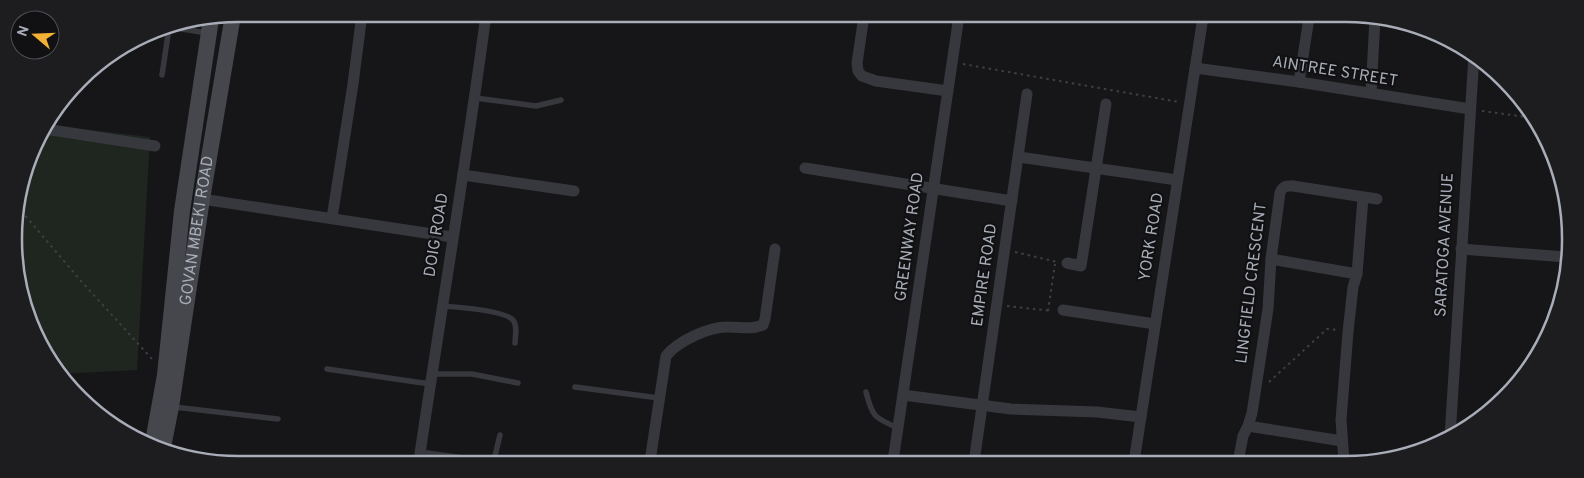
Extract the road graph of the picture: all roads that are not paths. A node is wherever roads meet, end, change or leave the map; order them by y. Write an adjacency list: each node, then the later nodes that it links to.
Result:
1 (361, 22): 35 (street)
2 (485, 22): 18 (street, DOIG ROAD)
3 (863, 22): 15 (street)
4 (958, 22): 15 (street, GREENWAY ROAD)
5 (1202, 22): 12 (street, YORK ROAD)
6 (1308, 22): 14 (street)
7 (232, 23): 32 (main road, GOVAN MBEKI ROAD)
8 (1375, 24): 16 (street)
9 (210, 26): 62 (main road, GOVAN MBEKI ROAD)
10 (169, 34): 13 (lane)
11 (1473, 65): 21 (street, SARATOGA AVENUE)
12 (1195, 68): 14 (street, AINTREE STREET); 28 (street, YORK ROAD)
13 (162, 75)
14 (1299, 82): 16 (street, AINTREE STREET)
15 (948, 91): 29 (street, GREENWAY ROAD)
16 (1370, 93): 21 (street, AINTREE STREET)
17 (1027, 94): 24 (street, EMPIRE ROAD)
18 (475, 98): 19 (lane); 27 (street, DOIG ROAD)
19 (561, 100)
20 (1106, 104): 26 (street)
21 (1470, 109): 38 (street, SARATOGA AVENUE)
22 (52, 130): 23 (street)
23 (155, 146)
24 (1019, 157): 26 (street); 34 (street, EMPIRE ROAD)
25 (805, 168): 29 (street)
26 (1097, 168): 28 (street); 41 (street)
27 (464, 175): 30 (street); 36 (street, DOIG ROAD)
28 (1177, 180): 45 (street, YORK ROAD)
29 (934, 189): 34 (street); 52 (street, GREENWAY ROAD)
30 (574, 191)
31 (1363, 198): 33 (street, LINGFIELD CRESCENT); 40 (street, LINGFIELD CRESCENT); 42 (street)
32 (202, 199): 35 (street); 55 (main road, GOVAN MBEKI ROAD)
33 (1377, 199)
34 (1012, 201): 54 (street, EMPIRE ROAD)
35 (332, 218): 36 (street)
36 (452, 237): 43 (street, DOIG ROAD)
37 (775, 249): 53 (street)
38 (1461, 249): 39 (street); 59 (street, SARATOGA AVENUE)
39 (1561, 257)
40 (1270, 259): 42 (street); 58 (street, LINGFIELD CRESCENT)
41 (1061, 262)
42 (1357, 274): 63 (street)
43 (442, 306): 46 (lane); 48 (street, DOIG ROAD)
44 (1063, 310): 45 (street)
45 (1155, 324): 56 (street, YORK ROAD)
46 (515, 343)
47 (326, 369): 48 (lane)
48 (431, 379): 49 (lane); 65 (street, DOIG ROAD)
49 (518, 383)
50 (575, 387): 53 (lane)
51 (866, 392): 60 (lane)
52 (903, 395): 54 (street); 60 (street, GREENWAY ROAD)
53 (659, 398): 67 (street)
54 (982, 405): 56 (street); 69 (street, EMPIRE ROAD)
55 (172, 407): 57 (lane); 64 (main road, GOVAN MBEKI ROAD)
56 (1141, 417): 70 (street, YORK ROAD)
57 (278, 419)
58 (1248, 426): 63 (street); 71 (street, LINGFIELD CRESCENT)
59 (1451, 427)
60 (898, 428): 68 (street, GREENWAY ROAD)
61 (500, 436): 66 (lane)
62 (154, 438)
63 (1342, 441): 72 (street)
64 (164, 442)
65 (419, 456)
66 (495, 456)
67 (651, 456)
68 (894, 456)
69 (975, 456)
70 (1135, 456)
71 (1239, 456)
72 (1343, 456)

